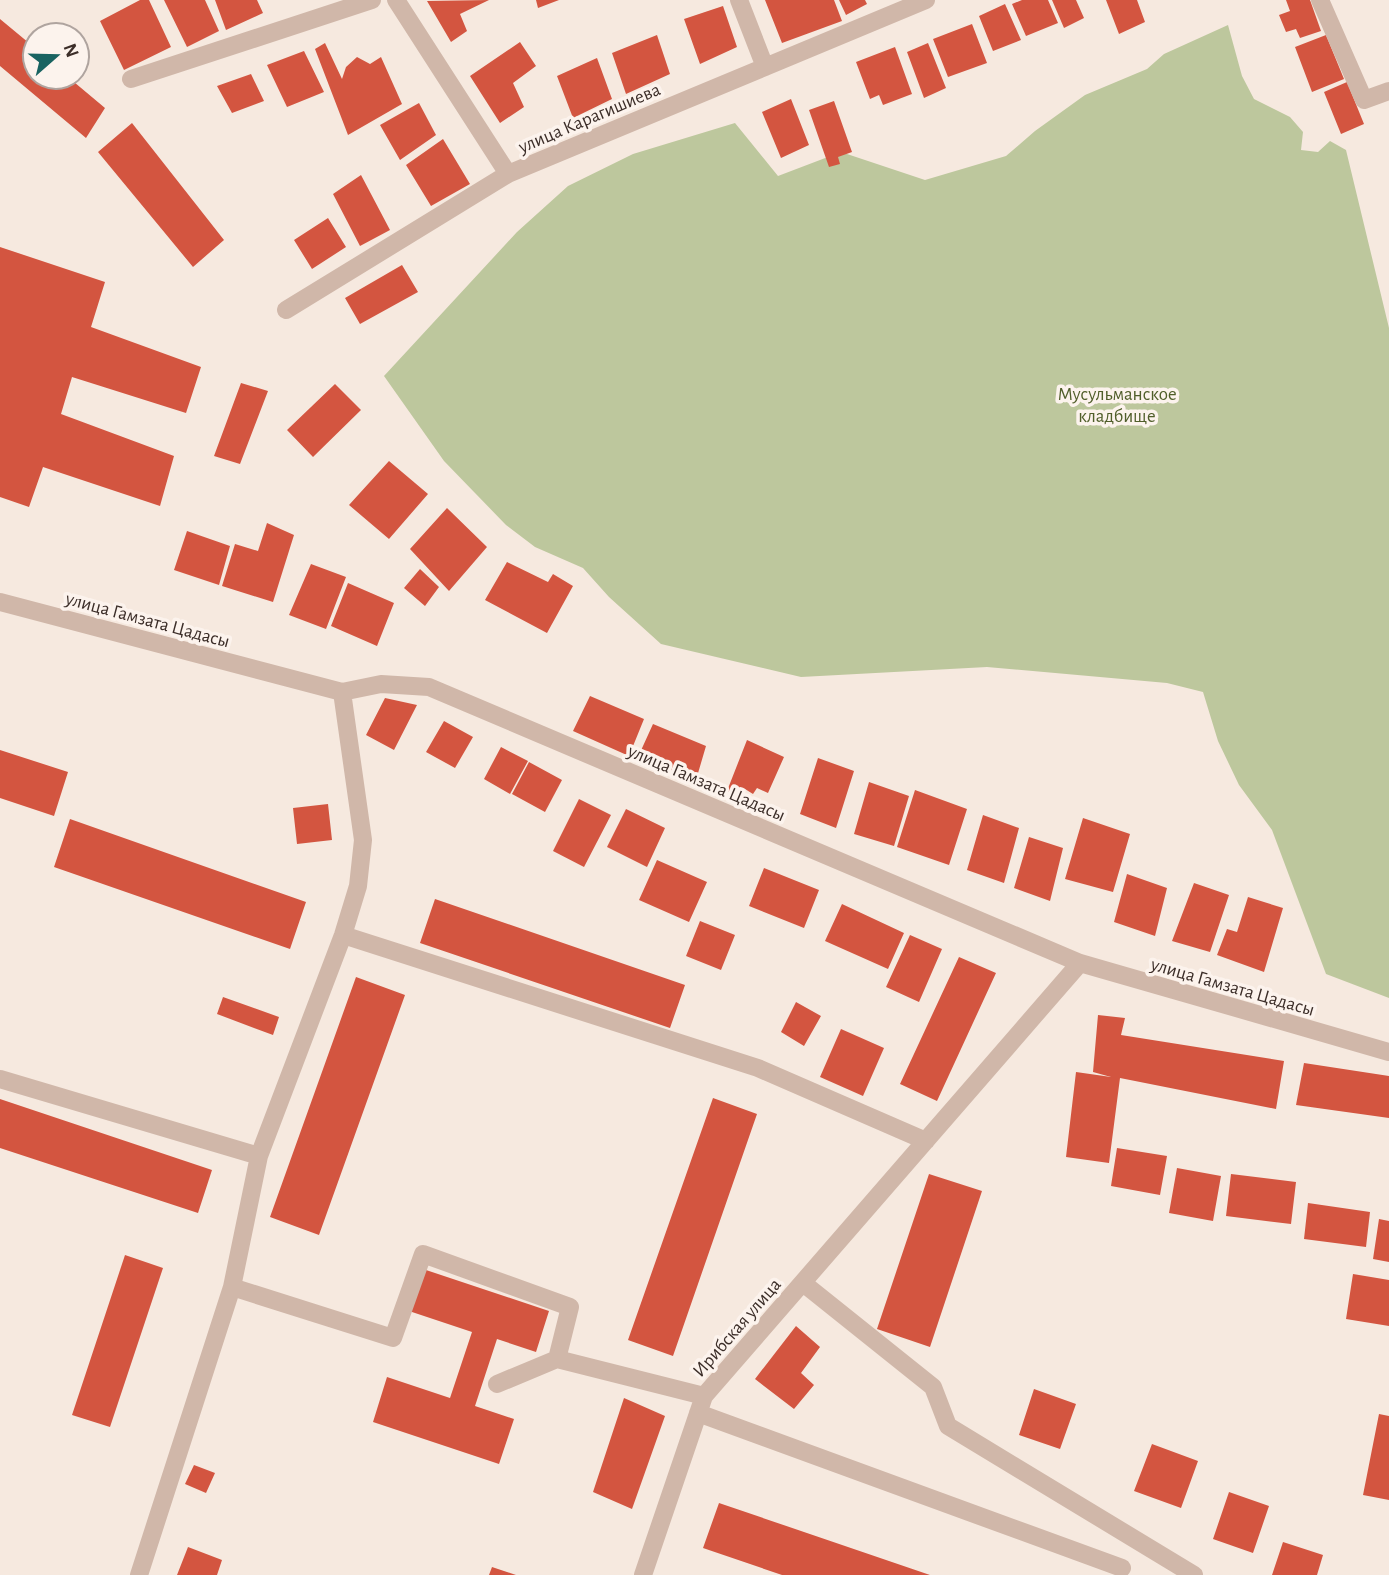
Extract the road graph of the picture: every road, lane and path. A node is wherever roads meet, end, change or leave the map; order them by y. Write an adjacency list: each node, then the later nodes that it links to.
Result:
1 (372, 0): 7 (street)
2 (396, 0): 9 (street)
3 (738, 0): 6 (street)
4 (926, 0): 6 (street, улица Карагишиева)
5 (1320, 0): 8 (street)
6 (765, 67): 9 (street, улица Карагишиева)
7 (131, 79)
8 (1389, 91)
9 (508, 173): 10 (street, улица Карагишиева)
10 (286, 310)
11 (0, 602): 12 (street, улица Гамзата Цадасы)
12 (342, 692): 13 (street); 14 (street, улица Гамзата Цадасы)
13 (343, 935): 17 (street); 18 (street)
14 (1080, 963): 15 (street, улица Гамзата Цадасы); 17 (street, Ирибская улица)
15 (1389, 1052)
16 (0, 1079): 18 (street)
17 (926, 1142): 19 (street, Ирибская улица)
18 (258, 1156): 20 (street)
19 (803, 1283): 23 (street, Ирибская улица); 27 (street)
20 (232, 1287): 21 (street); 25 (street)
21 (558, 1359): 22 (street); 23 (street)
22 (497, 1384)
23 (701, 1405): 24 (street); 26 (street)
24 (1122, 1568)
25 (139, 1575)
26 (643, 1575)
27 (1194, 1575)

